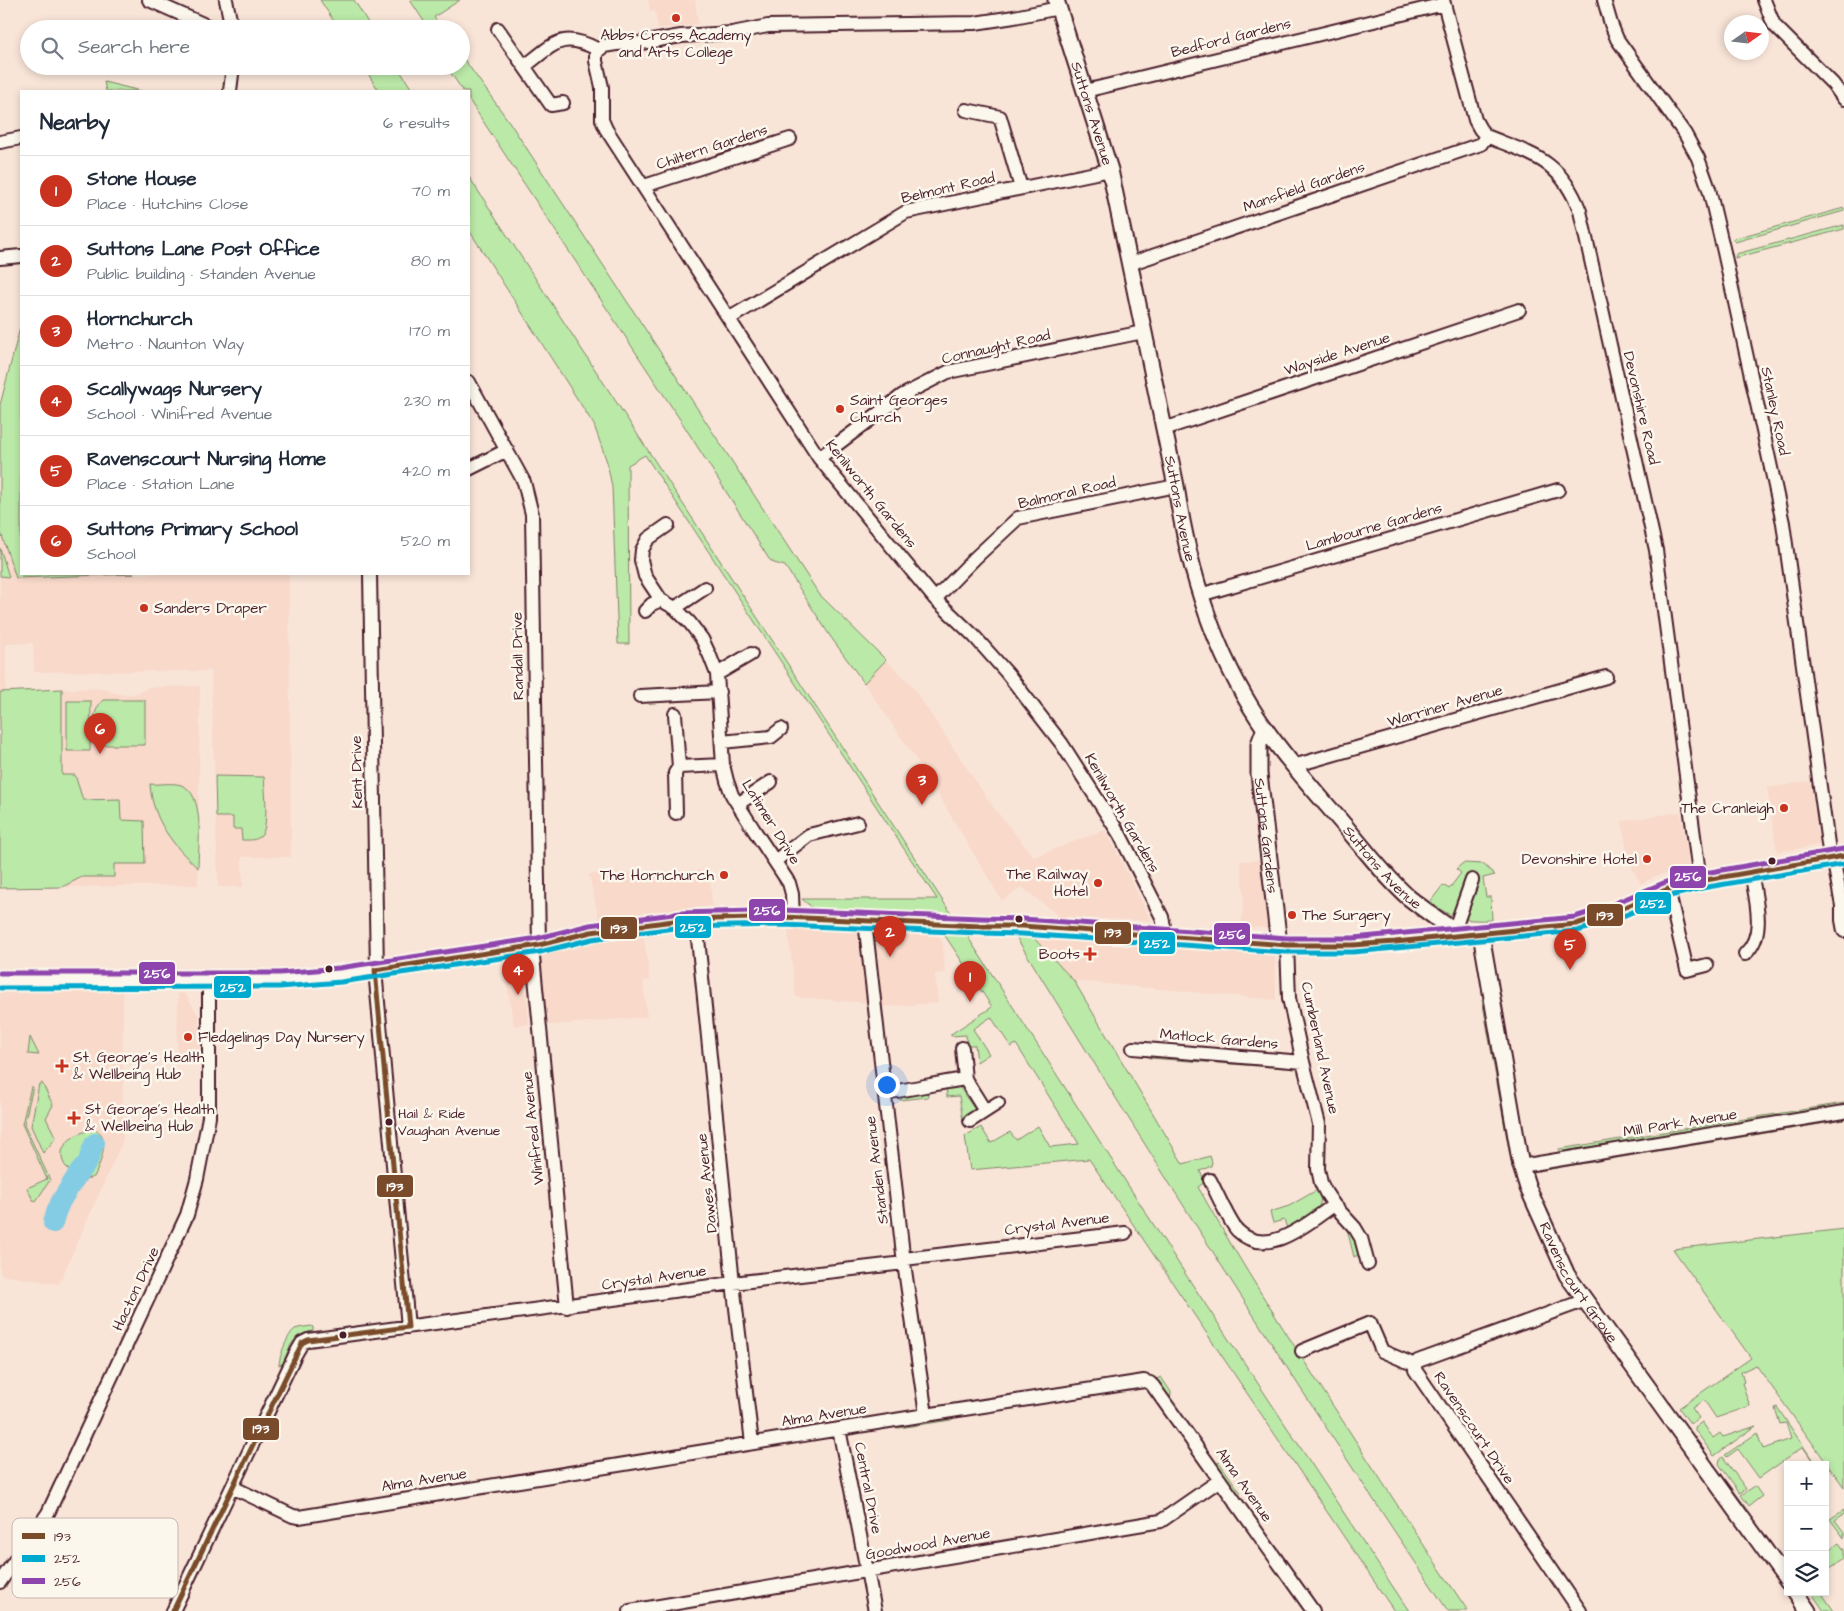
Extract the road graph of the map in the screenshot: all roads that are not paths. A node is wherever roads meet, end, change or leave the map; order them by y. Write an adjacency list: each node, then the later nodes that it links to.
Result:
1 (149, 0): 7 (street)
2 (226, 0): 8 (street)
3 (1604, 0): 62 (street, Stanley Road)
4 (1764, 0): 15 (street)
5 (1444, 2): 14 (street, Bedford Gardens); 18 (street)
6 (1058, 4): 10 (street); 14 (street, Suttons Avenue)
7 (194, 20)
8 (230, 20)
9 (498, 29): 11 (street)
10 (599, 50): 11 (street); 23 (street, Kenilworth Gardens)
11 (524, 66): 16 (street)
12 (231, 75): 13 (street)
13 (230, 90)
14 (1085, 91): 22 (street, Suttons Avenue)
15 (1844, 99)
16 (563, 104)
17 (966, 110): 24 (street)
18 (1486, 136): 27 (street, Mansfield Gardens); 66 (street, Devonshire Road)
19 (20, 138): 21 (street)
20 (790, 139): 23 (street, Chiltern Gardens)
21 (0, 142)
22 (1110, 170): 24 (street, Belmont Road); 27 (street, Suttons Avenue)
23 (644, 186): 29 (street, Kenilworth Gardens)
24 (1021, 188): 29 (street, Belmont Road)
25 (20, 256): 26 (street)
26 (0, 258)
27 (1129, 264): 30 (street, Suttons Avenue)
28 (1519, 310): 32 (street, Wayside Avenue)
29 (730, 318): 34 (street, Kenilworth Gardens)
30 (1143, 332): 32 (street, Suttons Avenue); 34 (street, Connaught Road)
31 (470, 384): 33 (street, Randall Drive)
32 (1164, 429): 36 (street, Suttons Avenue)
33 (507, 450): 35 (street); 76 (street, Randall Drive)
34 (820, 458): 42 (street, Kenilworth Gardens)
35 (470, 468)
36 (1176, 486): 41 (street, Suttons Avenue); 42 (street, Balmoral Road)
37 (1558, 490): 41 (street, Lambourne Gardens)
38 (668, 525): 43 (street, Latimer Drive)
39 (370, 575): 79 (street, Kent Drive)
40 (705, 588): 44 (street)
41 (1200, 595): 52 (street, Suttons Avenue)
42 (935, 599): 74 (street, Kenilworth Gardens)
43 (661, 600): 44 (street, Latimer Drive); 45 (street)
44 (675, 608): 47 (street, Latimer Drive)
45 (645, 611)
46 (751, 654): 47 (street)
47 (717, 674): 49 (street, Latimer Drive)
48 (1606, 677): 56 (street, Warriner Avenue)
49 (719, 692): 50 (street); 54 (street, Latimer Drive)
50 (640, 696)
51 (675, 714): 57 (street)
52 (1265, 728): 56 (street, Suttons Avenue); 75 (street, Suttons Gardens)
53 (781, 729): 54 (street)
54 (722, 742): 55 (street, Latimer Drive)
55 (723, 764): 57 (street); 59 (street, Latimer Drive)
56 (1292, 766): 72 (street, Suttons Avenue)
57 (679, 767): 60 (street)
58 (771, 782): 59 (street)
59 (738, 804): 63 (street, Latimer Drive)
60 (676, 813)
61 (858, 823): 63 (street)
62 (1836, 857): 64 (street); 71 (street, Stanley Road)
63 (775, 861): 68 (street, Latimer Drive)
64 (1751, 871): 66 (street); 77 (street)
65 (1472, 880): 72 (street)
66 (1700, 881): 67 (street)
67 (1668, 890): 73 (street); 78 (street)
68 (793, 918): 69 (street); 70 (street)
69 (696, 919): 76 (street); 97 (street, Dawes Avenue)
70 (864, 921): 74 (street); 86 (street, Standen Avenue)
71 (1844, 931)
72 (1456, 934): 73 (street); 75 (street)
73 (1481, 934): 91 (street, Ravenscourt Grove)
74 (1166, 936): 75 (street)
75 (1283, 944): 84 (street, Cumberland Avenue)
76 (535, 946): 79 (street); 99 (street, Winifred Avenue)
77 (1745, 954)
78 (1707, 965)
79 (376, 970): 81 (street); 100 (street, Kent Drive)
80 (0, 980): 81 (street)
81 (209, 981): 108 (street, Hacton Drive)
82 (962, 1048): 85 (street)
83 (1133, 1048): 84 (street, Matlock Gardens)
84 (1303, 1062): 93 (street, Cumberland Avenue)
85 (965, 1079): 86 (street); 88 (street)
86 (884, 1092): 95 (street, Standen Avenue)
87 (998, 1103): 88 (street)
88 (985, 1111): 90 (street)
89 (1844, 1112): 91 (street, Mill Park Avenue)
90 (970, 1121)
91 (1521, 1166): 98 (street, Ravenscourt Grove)
92 (1210, 1180): 93 (street)
93 (1334, 1205): 96 (street, Cumberland Avenue)
94 (1125, 1232): 95 (street, Crystal Avenue)
95 (904, 1261): 97 (street, Crystal Avenue); 103 (street, Standen Avenue)
96 (1368, 1264)
97 (733, 1283): 99 (street, Crystal Avenue); 105 (street, Dawes Avenue)
98 (1586, 1300): 102 (street, Ravenscourt Drive); 111 (street, Ravenscourt Grove)
99 (567, 1307): 100 (street, Crystal Avenue)
100 (408, 1327): 107 (street, Crystal Avenue)
101 (1302, 1351): 102 (street)
102 (1414, 1365): 118 (street, Ravenscourt Drive)
103 (926, 1415): 104 (street, Alma Avenue); 106 (street, Alma Avenue)
104 (839, 1429): 105 (street, Alma Avenue); 110 (street, Central Drive)
105 (752, 1443): 107 (street, Alma Avenue)
106 (1220, 1480): 110 (street, Goodwood Avenue); 114 (street, Alma Avenue)
107 (232, 1487): 115 (street)
108 (44, 1518)
109 (12, 1564): 112 (street, Hacton Drive)
110 (868, 1571): 116 (street, Goodwood Avenue); 117 (street, Central Drive)
111 (1784, 1576)
112 (0, 1582)
113 (1798, 1596): 119 (street)
114 (1309, 1609)
115 (173, 1611)
116 (630, 1611)
117 (875, 1611)
118 (1580, 1611)
119 (1808, 1611)

